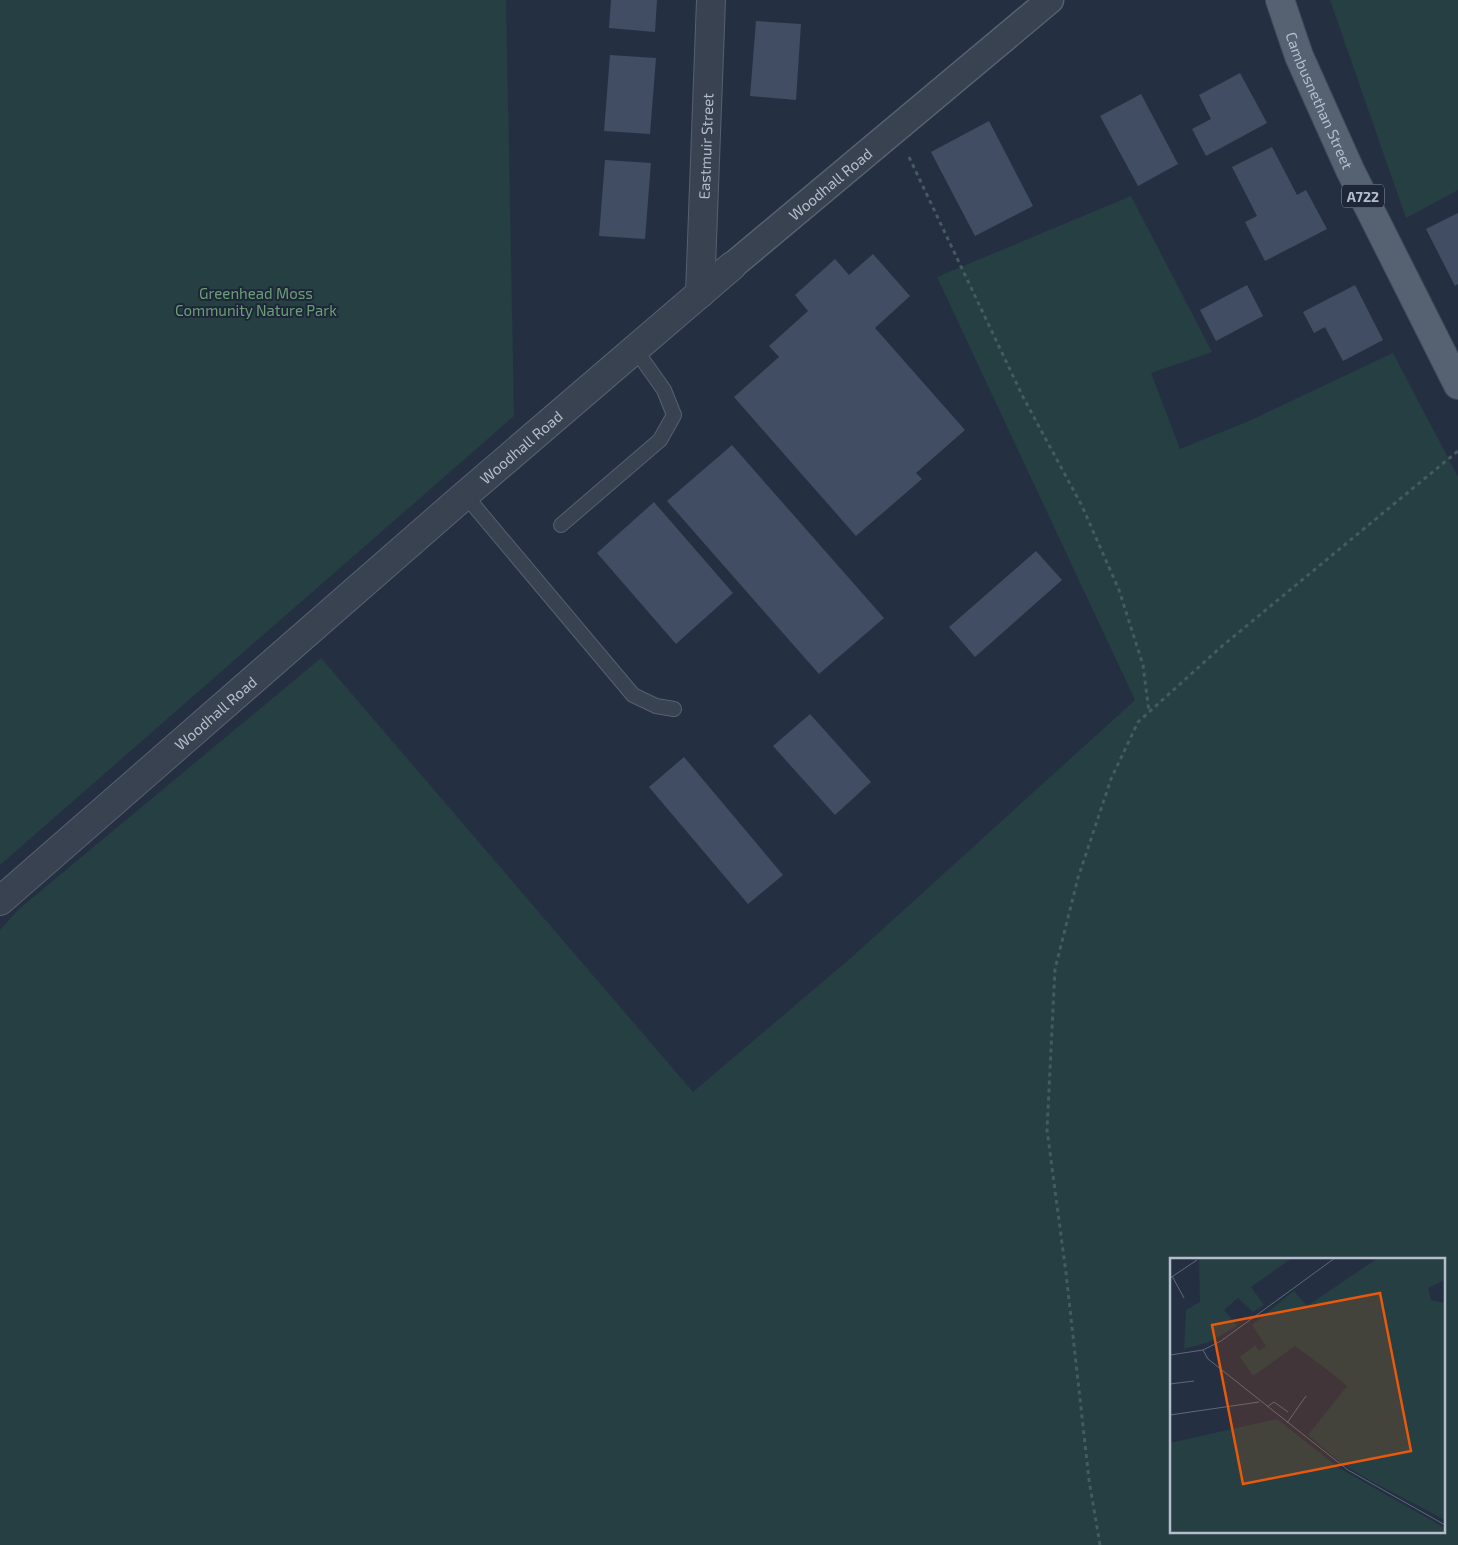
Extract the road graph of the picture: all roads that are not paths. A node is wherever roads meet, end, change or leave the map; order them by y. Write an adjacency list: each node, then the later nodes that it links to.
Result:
1 (710, 0): 5 (street, Eastmuir Street)
2 (1050, 0): 4 (street, Woodhall Road)
3 (1280, 0): 7 (main road, Cambusnethan Street / A722)
4 (732, 266): 5 (street, Woodhall Road)
5 (700, 294): 6 (street, Woodhall Road)
6 (635, 349): 8 (street, Woodhall Road); 9 (lane)
7 (1458, 385)
8 (465, 495): 10 (lane); 11 (street, Woodhall Road)
9 (561, 526)
10 (674, 709)
11 (0, 901)

